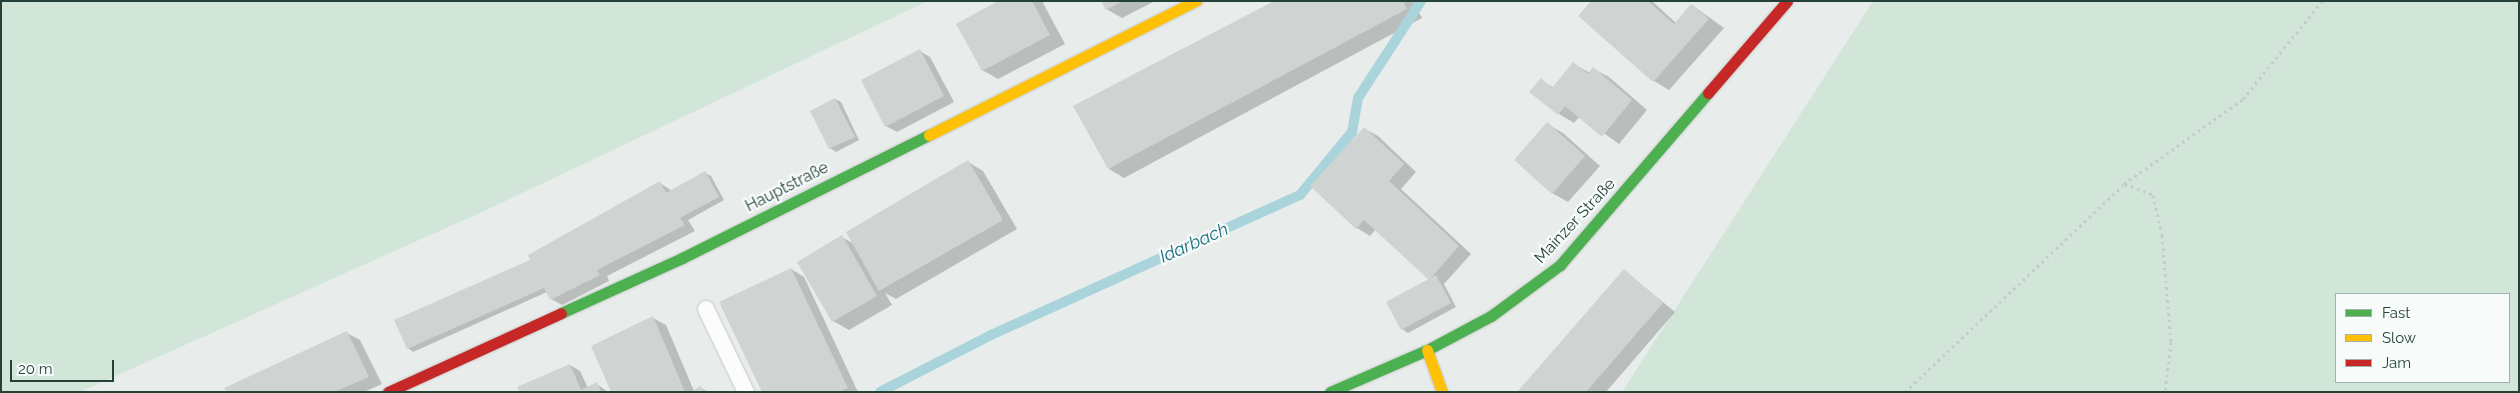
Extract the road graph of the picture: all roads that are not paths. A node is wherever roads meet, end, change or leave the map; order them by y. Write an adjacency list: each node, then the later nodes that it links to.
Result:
1 (1196, 1): 5 (main road, Hauptstraße)
2 (1787, 1): 4 (main road, Mainzer Straße)
3 (706, 309): 6 (lane)
4 (1427, 350): 7 (main road, Mainzer Straße); 8 (main road)
5 (388, 392)
6 (746, 392)
7 (1330, 392)
8 (1442, 392)

